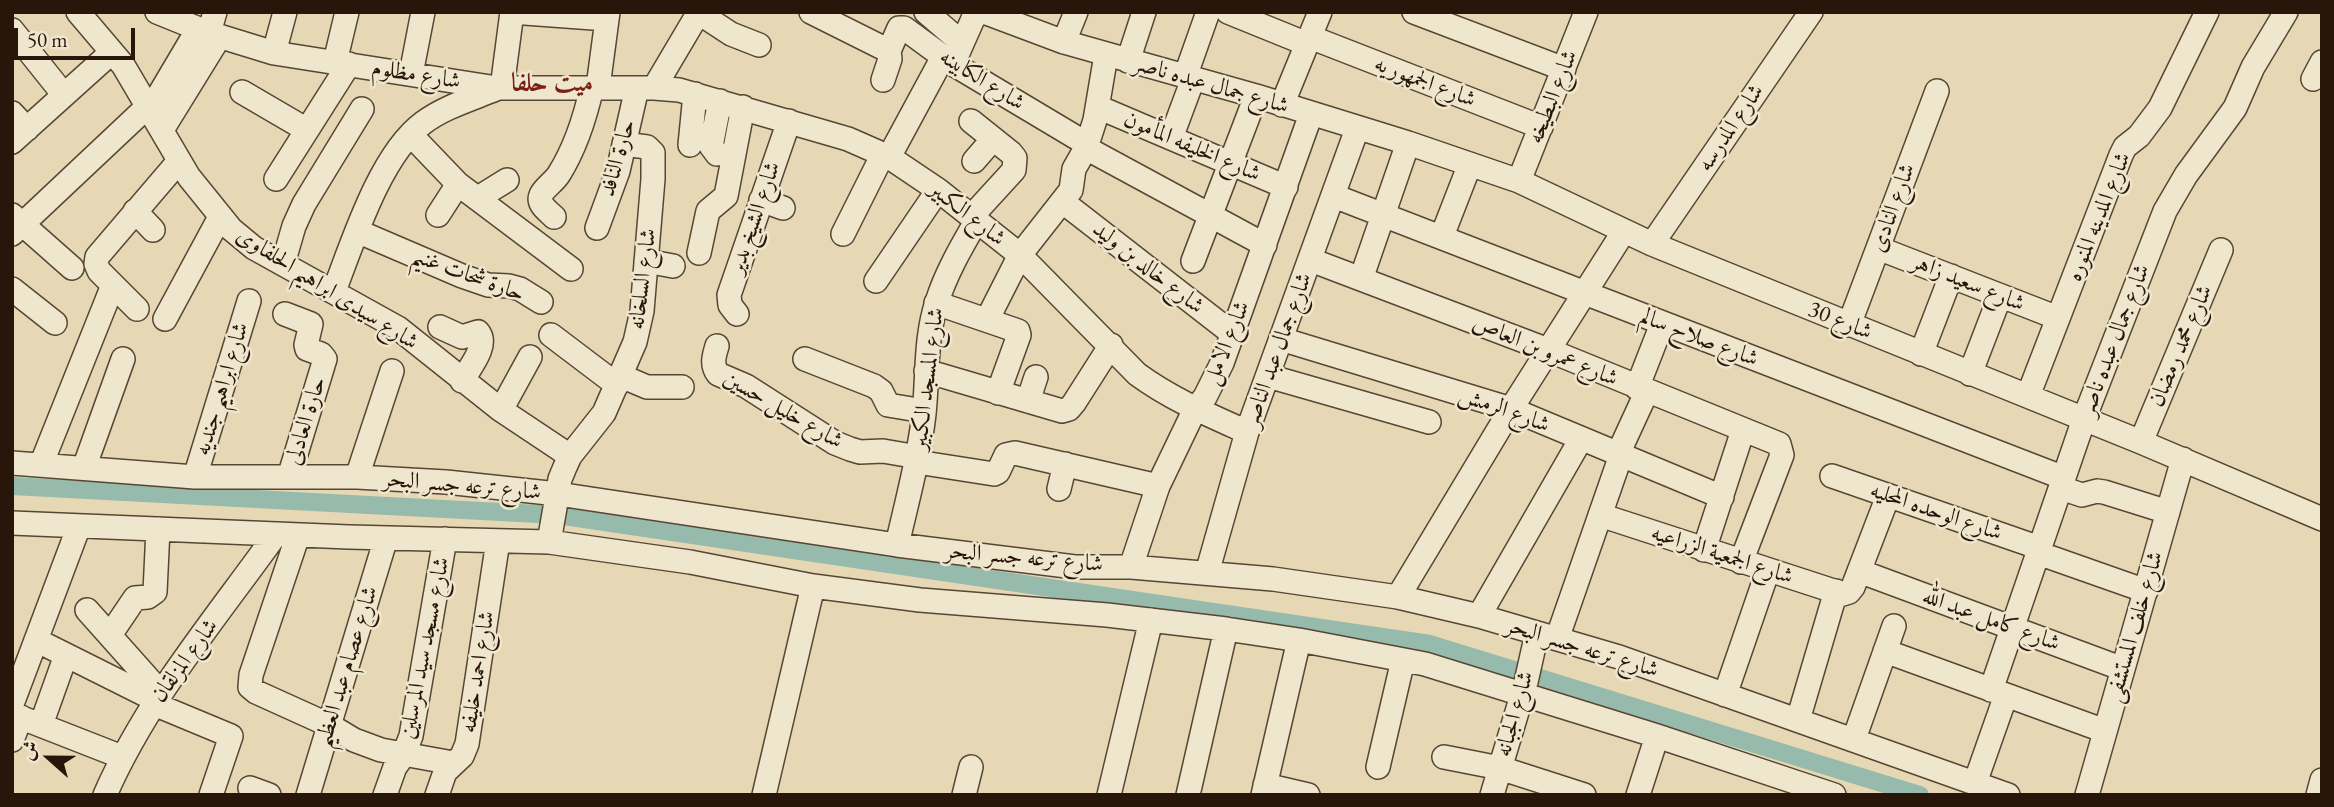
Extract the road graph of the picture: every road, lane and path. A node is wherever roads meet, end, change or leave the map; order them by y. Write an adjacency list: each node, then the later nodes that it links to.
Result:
1 (157, 12): 24 (street, شارع مظلوم)
2 (285, 12): 31 (street)
3 (347, 12): 34 (street)
4 (423, 12): 36 (street)
5 (512, 12): 21 (street); 39 (street)
6 (811, 12): 29 (street)
7 (926, 12): 32 (street)
8 (976, 12): 32 (street)
9 (984, 12): 27 (street, شارع جمال عبده ناصر)
10 (1076, 12): 27 (street)
11 (1144, 12): 33 (street)
12 (1208, 12): 37 (street)
13 (1228, 12): 23 (street)
14 (1320, 12): 26 (street)
15 (1414, 12): 35 (street)
16 (1586, 12): 35 (street, شارع البطيخه)
17 (1811, 12): 99 (street, شارع المدرسه)
18 (2207, 12): 126 (street, شارع المدينه المنوره)
19 (2286, 12): 159 (street, شارع جمال عبده ناصر)
20 (699, 13): 28 (street); 41 (street)
21 (608, 16): 40 (street)
22 (89, 17): 30 (street, شارع سيدى ابراهيم الحلفاوى)
23 (1261, 18): 26 (street)
24 (210, 27): 31 (street, شارع مظلوم); 51 (street); 60 (street)
25 (12, 30): 45 (street)
26 (1308, 41): 48 (street); 56 (street, شارع الجمهوريه)
27 (1064, 43): 33 (street, شارع جمال عبده ناصر)
28 (759, 45)
29 (889, 51): 32 (street, شارع الكابينه); 38 (street)
30 (112, 52): 45 (street); 51 (street, شارع سيدى ابراهيم الحلفاوى)
31 (274, 53): 34 (street, شارع مظلوم)
32 (953, 54): 67 (street, شارع الكابينه); 69 (street)
33 (1117, 58): 37 (street, شارع جمال عبده ناصر); 50 (street)
34 (342, 63): 36 (street, شارع مظلوم); 59 (street)
35 (1563, 69): 56 (street, شارع البطيخه)
36 (411, 74): 39 (street, شارع مظلوم)
37 (1189, 78): 46 (street, شارع جمال عبده ناصر); 62 (street)
38 (883, 80)
39 (500, 88): 40 (street, شارع مظلوم); 61 (street)
40 (595, 88): 41 (street, شارع مظلوم); 90 (street)
41 (646, 88): 44 (street, شارع الكبير); 65 (street, حارة النافد)
42 (1937, 91): 101 (street, شارع النادى)
43 (242, 92): 59 (street)
44 (695, 94): 47 (street, شارع الكبير); 66 (street)
45 (64, 95): 57 (street)
46 (1256, 96): 48 (street, شارع جمال عبده ناصر); 72 (street)
47 (720, 100): 49 (street, شارع الكبير); 68 (street)
48 (1282, 105): 53 (street, شارع جمال عبده ناصر)
49 (743, 107): 54 (street, شارع الكبير); 103 (street)
50 (1098, 107): 62 (street, شارع الخليفه المأمون); 67 (street)
51 (148, 108): 60 (street, شارع سيدى ابراهيم الحلفاوى); 92 (street)
52 (362, 109): 108 (street)
53 (1311, 114): 58 (street, شارع جمال عبده ناصر); 78 (street, شارع الامل)
54 (789, 121): 69 (street, شارع الكبير); 82 (street, شارع الشيخ بدير)
55 (971, 121): 63 (street)
56 (1541, 127): 76 (street, شارع البطيخه)
57 (17, 128)
58 (1357, 129): 64 (street, شارع 30); 80 (street, شارع جمال عبد الناصر)
59 (307, 130): 74 (street)
60 (162, 131): 70 (street, شارع سيدى ابراهيم الحلفاوى)
61 (411, 135): 77 (street); 95 (street)
62 (1171, 138): 72 (street, شارع الخليفه المأمون)
63 (993, 139): 71 (street); 91 (street, شارع المسجد الكبير)
64 (1408, 143): 73 (street, شارع 30); 86 (street)
65 (624, 144): 93 (street, حارة النافد); 106 (street, شارع السلخانه)
66 (690, 145)
67 (1086, 146): 83 (street); 88 (street, شارع الكابينه)
68 (717, 154)
69 (886, 156): 79 (street, شارع الكبير); 97 (street)
70 (179, 161): 85 (street); 89 (street, شارع سيدى ابراهيم الحلفاوى)
71 (974, 161)
72 (1230, 164): 78 (street, شارع الخليفه المأمون); 88 (street)
73 (1470, 164): 76 (street, شارع 30); 98 (street)
74 (276, 179)
75 (507, 180): 81 (street)
76 (1519, 181): 96 (street, شارع 30)
77 (458, 184): 81 (street); 87 (street)
78 (1286, 187): 100 (street, شارع الامل)
79 (938, 190): 91 (street, شارع الكبير); 114 (street)
80 (1334, 196): 86 (street, شارع صلاح سالم); 105 (street, شارع جمال عبد الناصر)
81 (478, 198): 111 (street)
82 (761, 200): 84 (street); 125 (street, شارع الشيخ بدير)
83 (1063, 202): 104 (street); 134 (street, شارع خالد بن وليد)
84 (783, 208)
85 (135, 211): 94 (street); 115 (street)
86 (1383, 214): 98 (street, شارع صلاح سالم); 113 (street)
87 (438, 215)
88 (1210, 216): 100 (street, شارع الكابينه); 107 (street)
89 (220, 217): 108 (street, شارع سيدى ابراهيم الحلفاوى); 127 (street)
90 (554, 217)
91 (975, 218): 104 (street, شارع الكبير); 122 (street, شارع المسجد الكبير)
92 (15, 224): 110 (street)
93 (597, 228)
94 (153, 230)
95 (357, 231): 117 (street); 121 (street, حارة شحات غنيم)
96 (1623, 231): 99 (street, شارع 30); 118 (street)
97 (843, 234)
98 (1442, 236): 118 (street, شارع صلاح سالم)
99 (1652, 244): 131 (street, شارع 30)
100 (1265, 245): 134 (street, شارع الامل)
101 (1878, 248): 112 (street, شارع سعيد زاهر); 131 (street, شارع النادى)
102 (2221, 250): 164 (street, شارع محمد رمضان)
103 (699, 253)
104 (1020, 256): 128 (street); 136 (street, شارع الكبير)
105 (1311, 260): 113 (street, شارع عمرو بن العاص); 135 (street, شارع جمال عبد الناصر)
106 (646, 261): 109 (street); 149 (street, شارع السلخانه)
107 (1193, 261)
108 (283, 264): 117 (street, شارع سيدى ابراهيم الحلفاوى)
109 (673, 266)
110 (72, 268)
111 (571, 269)
112 (1951, 276): 119 (street, شارع سعيد زاهر); 139 (street)
113 (1361, 279): 138 (street, شارع عمرو بن العاص)
114 (876, 282)
115 (113, 285): 123 (street); 171 (street)
116 (12, 289): 129 (street)
117 (334, 291): 148 (street, شارع سيدى ابراهيم الحلفاوى)
118 (1584, 293): 130 (street, شارع صلاح سالم); 138 (street)
119 (2000, 296): 126 (street, شارع سعيد زاهر); 145 (street)
120 (249, 301): 174 (street, شارع ابراهيم جنديه)
121 (541, 302)
122 (936, 303): 128 (street); 144 (street, شارع المسجد الكبير)
123 (137, 309)
124 (285, 313): 175 (street, حارة العادلى)
125 (737, 314)
126 (2058, 318): 153 (street, شارع المدينه المنوره)
127 (165, 319)
128 (987, 320): 152 (street)
129 (55, 323)
130 (1662, 324): 151 (street); 177 (street, شارع صلاح سالم)
131 (1849, 325): 139 (street, شارع 30)
132 (440, 327): 148 (street)
133 (551, 334): 149 (street)
134 (1233, 334): 155 (street, شارع الامل)
135 (1281, 339): 146 (street, شارع جمال عبد الناصر); 156 (street, شارع الرمش)
136 (1111, 345): 154 (street); 155 (street, شارع الكبير)
137 (717, 346): 168 (street, شارع خليل حسين)
138 (1548, 350): 151 (street, شارع عمرو بن العاص); 156 (street)
139 (1921, 354): 145 (street, شارع 30)
140 (530, 357): 157 (street)
141 (123, 359): 172 (street)
142 (805, 359): 158 (street)
143 (392, 371): 176 (street)
144 (926, 371): 152 (street); 158 (street, شارع المسجد الكبير)
145 (1970, 374): 153 (street, شارع 30)
146 (1268, 376): 160 (street); 162 (street, شارع جمال عبد الناصر)
147 (1036, 377): 154 (street)
148 (463, 380): 157 (street, شارع سيدى ابراهيم الحلفاوى)
149 (619, 381): 150 (street); 166 (street, شارع السلخانه)
150 (682, 387)
151 (1642, 390): 161 (street, شارع عمرو بن العاص); 165 (street)
152 (999, 393): 154 (street)
153 (2028, 396): 159 (street, شارع 30)
154 (1028, 401)
155 (1195, 409): 162 (street, شارع الكبير); 178 (street, شارع الامل)
156 (1511, 409): 163 (street, شارع الرمش); 205 (street)
157 (501, 410): 166 (street, شارع سيدى ابراهيم الحلفاوى)
158 (924, 411): 168 (street, شارع المسجد الكبير)
159 (2084, 419): 164 (street, شارع 30); 177 (street, شارع جمال عبده ناصر)
160 (1429, 422)
161 (1743, 430): 181 (street); 197 (street, شارع عمرو بن العاص)
162 (1247, 432): 201 (street, شارع جمال عبد الناصر)
163 (1581, 439): 165 (street, شارع الرمش); 207 (street)
164 (2141, 442): 167 (street, شارع 30)
165 (1620, 455): 181 (street, شارع الرمش); 184 (street)
166 (570, 456): 182 (street, شارع السلخانه)
167 (2183, 459): 183 (street, شارع خلف المستشفى); 185 (street, شارع 30)
168 (917, 460): 170 (street); 194 (street, شارع المسجد الكبير)
169 (12, 463): 171 (street, شارع ترعه جسر البحر)
170 (1065, 464): 178 (street); 179 (street)
171 (41, 465): 172 (street, شارع ترعه جسر البحر)
172 (84, 468): 174 (street, شارع ترعه جسر البحر)
173 (1832, 476): 180 (street, شارع الوحده المحليه)
174 (195, 477): 175 (street, شارع ترعه جسر البحر)
175 (289, 477): 176 (street, شارع ترعه جسر البحر)
176 (357, 477): 182 (street, شارع ترعه جسر البحر)
177 (2062, 483): 183 (street, شارع صلاح سالم); 196 (street, شارع جمال عبده ناصر)
178 (1158, 486): 198 (street, شارع الامل)
179 (1059, 489)
180 (1888, 496): 196 (street, شارع الوحده المحليه); 200 (street)
181 (1722, 497): 195 (street)
182 (558, 498): 191 (street, شارع السلخانه); 194 (street, شارع ترعه جسر البحر)
183 (2168, 512): 203 (street, شارع خلف المستشفى)
184 (1600, 515): 195 (street, شارع الجمعية الزراعيه); 215 (street)
185 (2322, 519)
186 (12, 523): 187 (street)
187 (79, 526): 188 (street); 213 (street)
188 (158, 529): 189 (street); 212 (street)
189 (287, 535): 190 (street); 223 (street, شارع المزلقان); 226 (street)
190 (386, 538): 192 (street); 226 (street, شارع عصام عبد العظيم)
191 (550, 538): 193 (street); 202 (street)
192 (445, 539): 193 (street); 231 (street, شارع مسجد سيد المرسلين)
193 (498, 541): 234 (street, شارع احمد خليفه)
194 (897, 545): 198 (street, شارع ترعه جسر البحر)
195 (1704, 550): 197 (street, شارع الجمعية الزراعيه)
196 (2039, 551): 203 (street, شارع الوحده المحليه); 210 (street, شارع جمال عبده ناصر)
197 (1741, 562): 199 (street, شارع الجمعية الزراعيه)
198 (1131, 567): 201 (street, شارع ترعه جسر البحر)
199 (1768, 570): 204 (street, شارع الجمعية الزراعيه); 222 (street)
200 (1859, 571): 204 (street); 210 (street, شارع كامل عبد الله)
201 (1207, 573): 205 (street, شارع ترعه جسر البحر)
202 (813, 586): 208 (street); 248 (street)
203 (2146, 591): 219 (street, شارع خلف المستشفى)
204 (1839, 592): 225 (street)
205 (1398, 597): 207 (street, شارع ترعه جسر البحر)
206 (88, 610): 212 (street)
207 (1479, 617): 215 (street, شارع ترعه جسر البحر)
208 (1152, 620): 211 (street); 250 (street)
209 (1894, 626): 216 (street)
210 (2012, 628): 219 (street, شارع كامل عبد الله); 221 (street, شارع جمال عبده ناصر)
211 (1226, 629): 214 (street); 251 (street)
212 (110, 635): 223 (street)
213 (36, 640): 217 (street); 224 (street)
214 (1299, 640): 218 (street); 241 (street)
215 (1542, 641): 220 (street, شارع الجبانه); 222 (street, شارع ترعه جسر البحر)
216 (1885, 651): 221 (street); 229 (street)
217 (66, 655): 223 (street); 224 (street)
218 (1403, 660): 220 (street); 236 (street)
219 (2123, 669): 227 (street, شارع خلف المستشفى)
220 (1524, 688): 228 (street); 237 (street, شارع الجبانه)
221 (1998, 692): 227 (street); 239 (street, شارع جمال عبده ناصر)
222 (1725, 695): 225 (street, شارع ترعه جسر البحر)
223 (157, 699): 232 (street, شارع المزلقان); 244 (street)
224 (22, 715): 230 (street); 232 (street)
225 (1798, 719): 229 (street, شارع ترعه جسر البحر)
226 (329, 725): 231 (street); 245 (street, شارع عصام عبد العظيم)
227 (2105, 732): 257 (street, شارع خلف المستشفى)
228 (1657, 736): 240 (street); 254 (street)
229 (1854, 739): 239 (street, شارع ترعه جسر البحر)
230 (12, 740)
231 (403, 756): 234 (street); 246 (street, شارع مسجد سيد المرسلين)
232 (122, 757): 243 (street, شارع المزلقان)
233 (1444, 757): 237 (street)
234 (453, 763): 247 (street, شارع احمد خليفه)
235 (971, 767): 249 (street)
236 (1378, 767)
237 (1500, 768): 242 (street); 253 (street, شارع الجبانه)
238 (2322, 780): 258 (street)
239 (1975, 783): 256 (street, شارع ترعه جسر البحر)
240 (1772, 785): 255 (street)
241 (1264, 790): 252 (street)
242 (1577, 794)
243 (105, 795)
244 (211, 795)
245 (308, 795)
246 (385, 795)
247 (437, 795)
248 (764, 795)
249 (964, 795)
250 (1109, 795)
251 (1188, 795)
252 (1308, 795)
253 (1492, 795)
254 (1639, 795)
255 (1834, 795)
256 (2008, 795)
257 (2087, 795)
258 (2318, 795)

